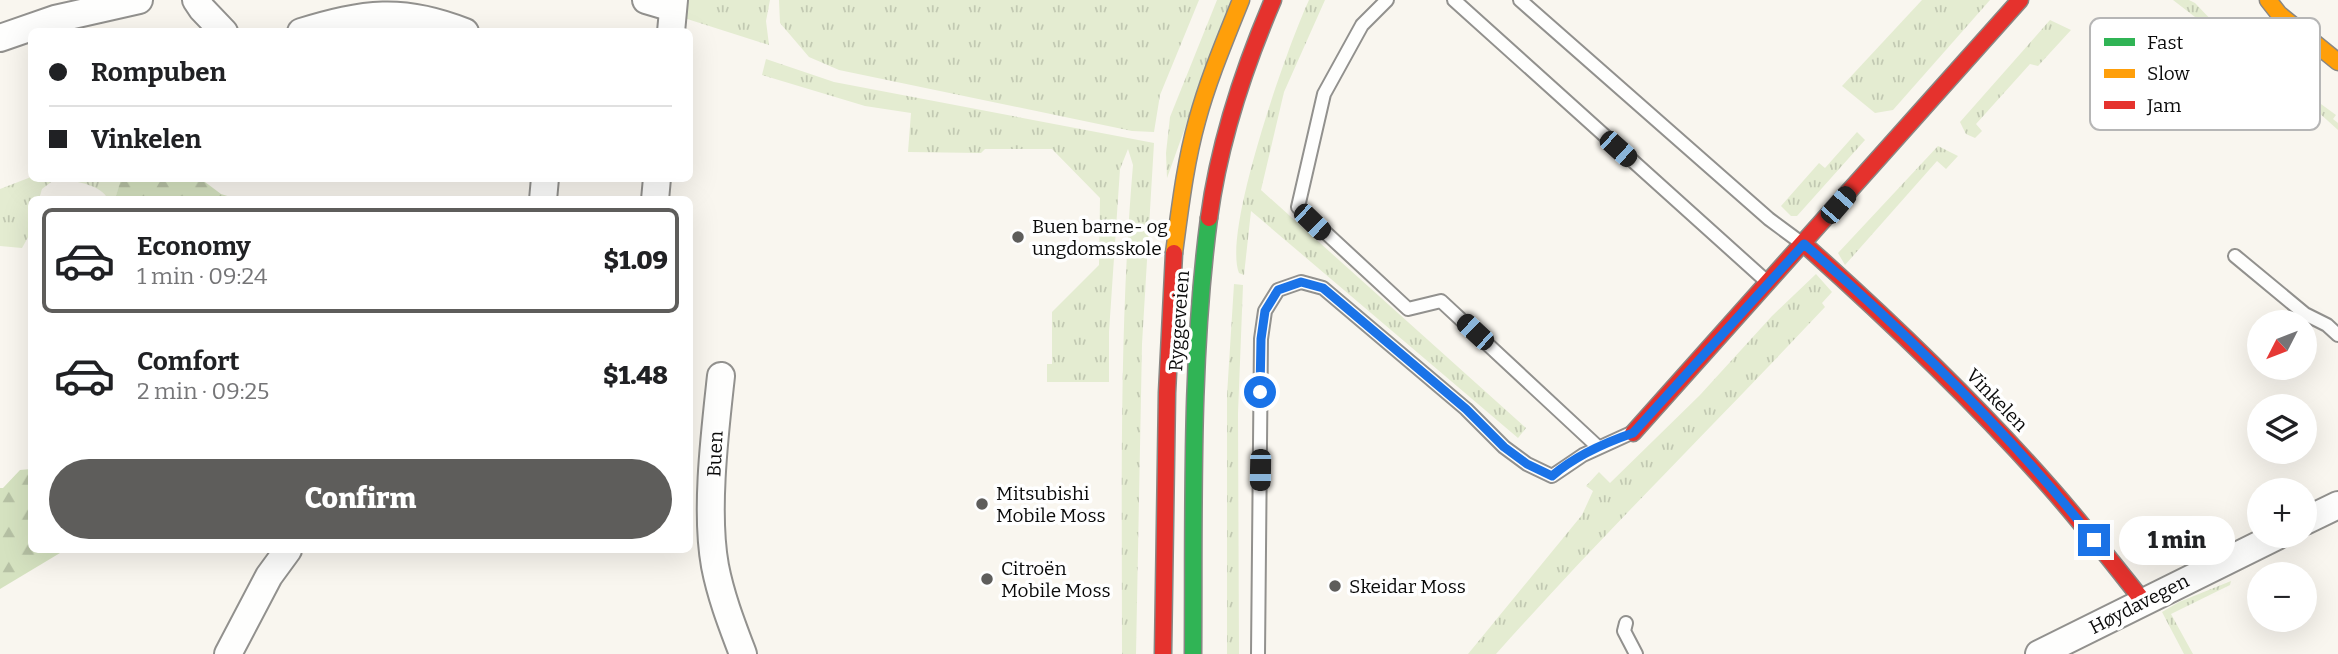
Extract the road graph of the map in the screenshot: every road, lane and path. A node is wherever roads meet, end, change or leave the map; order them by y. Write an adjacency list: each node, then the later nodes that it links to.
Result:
1 (139, 0): 14 (street)
2 (196, 0): 15 (street)
3 (646, 0): 11 (street)
4 (1241, 0): 37 (main road, Ryggeveien)
5 (1273, 0): 38 (main road, Ryggeveien)
6 (1387, 0): 27 (lane)
7 (1454, 0): 23 (lane)
8 (1520, 0): 21 (lane)
9 (2020, 0): 21 (main road)
10 (2261, 3): 12 (main road)
11 (673, 13)
12 (2284, 18)
13 (28, 28): 18 (street)
14 (29, 28)
15 (220, 28)
16 (316, 28): 17 (street)
17 (453, 28)
18 (0, 38)
19 (2320, 47): 20 (main road)
20 (2338, 62)
21 (1804, 244): 23 (main road); 33 (main road, Vinkelen)
22 (2235, 256): 24 (lane)
23 (1768, 282): 26 (main road)
24 (2338, 335)
25 (721, 376): 30 (street, Buen)
26 (1633, 433): 27 (lane)
27 (1598, 447): 39 (lane)
28 (2338, 505): 29 (street)
29 (2317, 516)
30 (701, 532): 36 (street, Buen)
31 (2252, 548): 33 (street, Høydavegen)
32 (286, 553): 35 (street)
33 (2143, 601): 41 (street, Høydavegen)
34 (1626, 623): 40 (lane)
35 (228, 654)
36 (743, 654)
37 (1163, 654)
38 (1193, 654)
39 (1258, 654)
40 (1636, 654)
41 (2039, 654)

